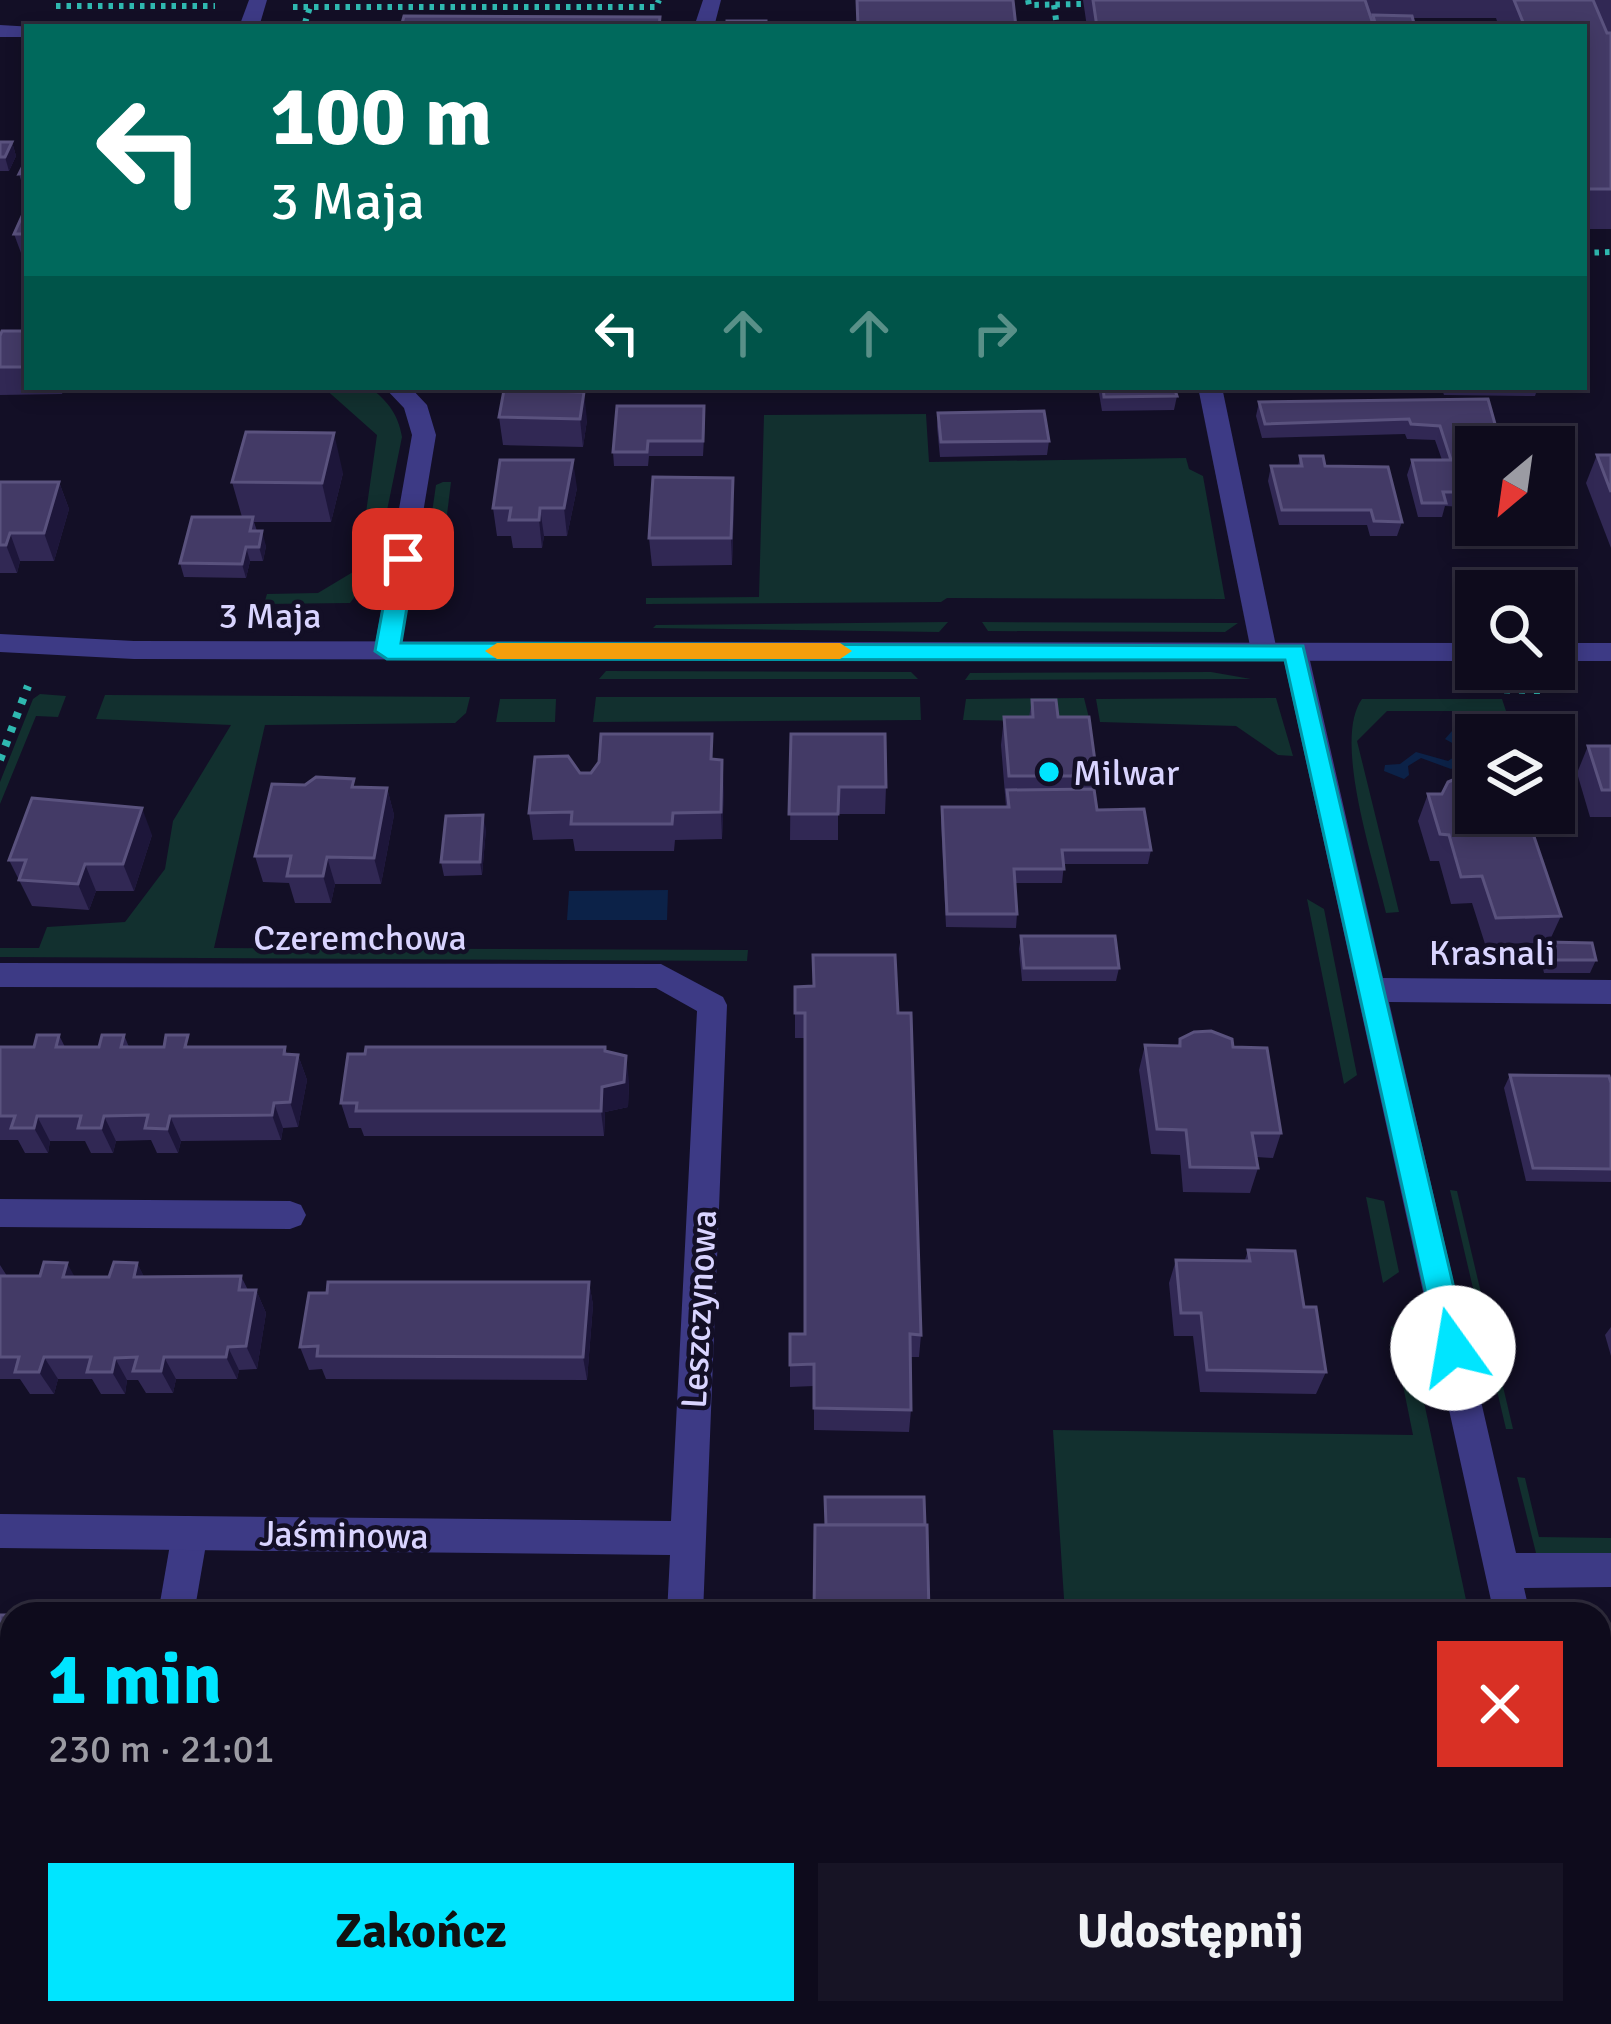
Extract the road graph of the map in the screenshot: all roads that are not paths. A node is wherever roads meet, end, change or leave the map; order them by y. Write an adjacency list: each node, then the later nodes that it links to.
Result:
1 (399, 390): 4 (street)
2 (1211, 390): 5 (street)
3 (0, 643): 4 (street, 3 Maja)
4 (387, 651): 5 (street, 3 Maja)
5 (1279, 652): 6 (street, 3 Maja); 10 (street)
6 (1455, 652)
7 (1575, 652): 8 (street)
8 (1611, 652)
9 (0, 975): 12 (street, Czeremchowa)
10 (1373, 991): 11 (street, Krasnali); 18 (street)
11 (1611, 992)
12 (712, 1005): 17 (street, Leszczynowa)
13 (0, 1213): 14 (street)
14 (290, 1215)
15 (0, 1531): 16 (street, Jaśminowa)
16 (190, 1533): 17 (street, Jaśminowa); 20 (street)
17 (688, 1538): 21 (street, Leszczynowa)
18 (1503, 1570): 19 (street); 22 (street)
19 (1611, 1570)
20 (178, 1602)
21 (685, 1602)
22 (1510, 1602)

